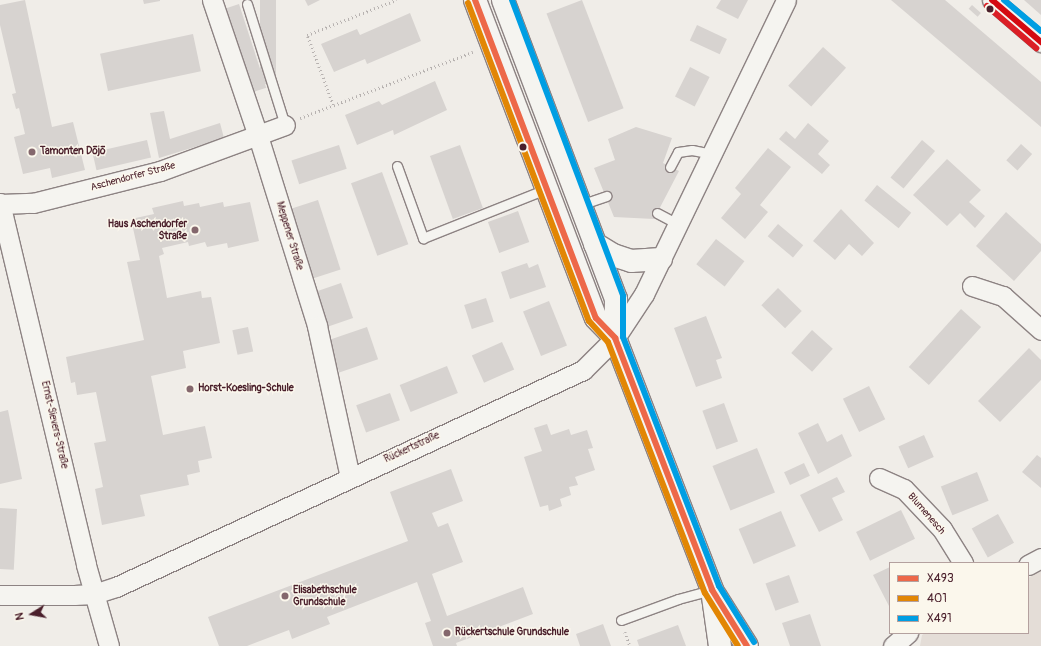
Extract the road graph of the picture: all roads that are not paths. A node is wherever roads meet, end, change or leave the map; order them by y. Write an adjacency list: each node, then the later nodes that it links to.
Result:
1 (212, 0): 11 (street, Meppener Straße)
2 (475, 0): 8 (main road)
3 (503, 0): 9 (main road)
4 (786, 0): 12 (street, Rückertstraße)
5 (992, 0): 7 (street)
6 (247, 4): 10 (lane)
7 (1041, 42)
8 (491, 44): 9 (lane); 15 (main road)
9 (519, 65): 18 (main road)
10 (285, 125): 11 (street, Aschendorfer Straße)
11 (258, 136): 17 (street, Aschendorfer Straße); 26 (street, Meppener Straße)
12 (712, 154): 14 (lane); 20 (street, Rückertstraße)
13 (397, 166): 15 (lane)
14 (670, 166)
15 (546, 189): 25 (main road)
16 (606, 196): 18 (lane)
17 (0, 203): 32 (street, Ernst-Sievers-Straße)
18 (580, 205): 21 (main road)
19 (657, 213): 20 (lane)
20 (678, 224): 22 (street, Rückertstraße)
21 (595, 244): 22 (main road); 25 (main road)
22 (661, 259): 25 (street, Rückertstraße)
23 (972, 286): 24 (street)
24 (1041, 330)
25 (615, 338): 26 (street, Rückertstraße); 31 (main road)
26 (350, 477): 32 (street, Rückertstraße)
27 (879, 478): 29 (street, Blumenesch)
28 (1041, 558): 30 (street)
29 (962, 562)
30 (1029, 564)
31 (712, 590): 34 (lane); 37 (main road); 38 (main road)
32 (94, 594): 33 (street, Rückertstraße); 36 (street, Ernst-Sievers-Straße)
33 (0, 595)
34 (621, 620)
35 (907, 634): 39 (street)
36 (109, 646)
37 (720, 646)
38 (747, 646)
39 (894, 646)

